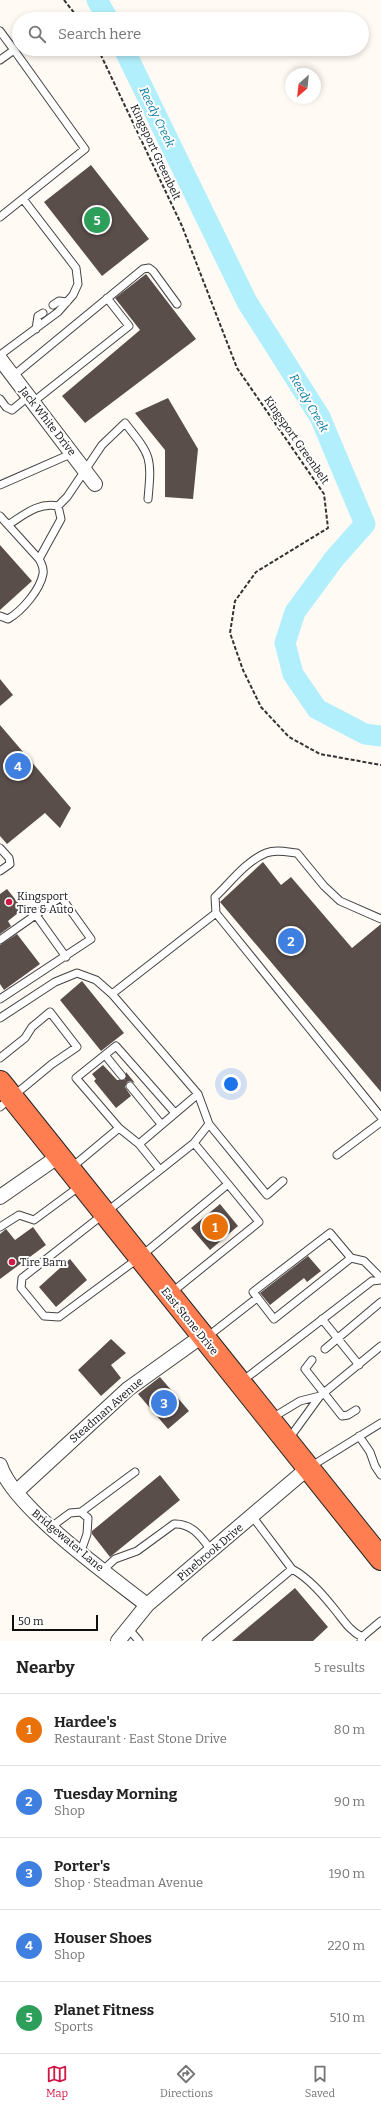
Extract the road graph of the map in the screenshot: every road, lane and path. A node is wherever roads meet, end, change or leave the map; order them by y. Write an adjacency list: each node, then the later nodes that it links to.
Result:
1 (64, 0): 2 (path)
2 (73, 12)
3 (0, 31): 4 (lane)
4 (12, 47)
5 (12, 51): 8 (lane)
6 (18, 56): 9 (lane)
7 (101, 56): 32 (path, Kingsport Greenbelt)
8 (0, 60)
9 (23, 199): 10 (lane); 12 (lane)
10 (0, 217)
11 (108, 298): 13 (lane); 19 (lane); 21 (lane)
12 (67, 302): 14 (lane); 16 (lane)
13 (177, 304)
14 (53, 305)
15 (43, 313): 16 (lane)
16 (36, 329): 17 (lane)
17 (0, 355)
18 (0, 359): 19 (street, Jack White Drive)
19 (13, 376): 21 (street, Jack White Drive)
20 (0, 399): 21 (lane)
21 (31, 399): 22 (street, Jack White Drive)
22 (73, 453): 23 (street, Jack White Drive); 25 (lane)
23 (84, 469): 24 (street, Jack White Drive); 26 (lane); 27 (lane)
24 (95, 484)
25 (0, 485)
26 (148, 499)
27 (58, 506): 29 (lane); 30 (lane)
28 (0, 516): 29 (lane)
29 (8, 525): 30 (lane)
30 (39, 559): 31 (lane)
31 (0, 616)
32 (381, 765)
33 (0, 848): 34 (lane)
34 (0, 871)
35 (216, 913): 37 (lane); 40 (lane); 50 (lane)
36 (36, 915): 38 (lane); 39 (lane); 39 (lane)
37 (381, 919)
38 (0, 940)
39 (66, 957): 41 (lane)
40 (112, 994): 42 (lane); 47 (lane)
41 (1, 997)
42 (0, 1018)
43 (105, 1055): 45 (lane); 49 (lane); 54 (lane)
44 (0, 1058): 48 (lane)
45 (122, 1076)
46 (130, 1086): 52 (lane)
47 (198, 1094): 49 (lane); 53 (lane)
48 (4, 1095): 58 (highway, East Stone Drive)
49 (175, 1113): 52 (lane)
50 (381, 1117)
51 (381, 1122): 57 (lane)
52 (162, 1124): 56 (lane)
53 (209, 1124): 55 (lane); 60 (lane)
54 (119, 1128): 56 (lane); 58 (lane)
55 (194, 1142): 59 (lane); 61 (lane)
56 (139, 1144): 59 (lane)
57 (337, 1155)
58 (70, 1170): 62 (street); 63 (highway, East Stone Drive); 64 (lane)
59 (160, 1170): 63 (lane)
60 (283, 1181)
61 (228, 1184): 65 (lane); 68 (lane)
62 (0, 1197)
63 (104, 1212): 65 (highway, East Stone Drive); 65 (lane)
64 (0, 1227)
65 (140, 1257): 68 (highway, East Stone Drive)
66 (350, 1258): 67 (lane); 69 (lane); 69 (lane)
67 (381, 1279): 71 (lane)
68 (169, 1295): 72 (highway, East Stone Drive)
69 (257, 1298): 72 (lane)
70 (381, 1302): 73 (lane)
71 (322, 1319): 73 (lane); 78 (lane)
72 (204, 1337): 78 (highway, East Stone Drive); 89 (street, Steadman Avenue)
73 (337, 1339): 75 (lane); 77 (lane)
74 (381, 1346): 77 (lane)
75 (325, 1349)
76 (312, 1360): 79 (lane)
77 (358, 1365): 79 (lane)
78 (240, 1383): 81 (highway, East Stone Drive)
79 (322, 1394): 80 (lane); 81 (lane); 84 (lane)
80 (356, 1410)
81 (269, 1420): 84 (highway, East Stone Drive)
82 (381, 1423): 83 (lane)
83 (359, 1436): 86 (lane); 88 (lane)
84 (287, 1442): 86 (highway, East Stone Drive)
85 (0, 1465): 89 (street, Bridgewater Lane)
86 (308, 1468): 91 (street, Pinebrook Drive); 95 (highway, East Stone Drive)
87 (135, 1472): 90 (lane)
88 (381, 1475)
89 (16, 1492): 92 (street, Bridgewater Lane)
90 (81, 1512): 92 (lane); 94 (lane)
91 (252, 1516): 93 (street, Pinebrook Drive); 96 (lane)
92 (51, 1527): 94 (street, Bridgewater Lane)
93 (211, 1550): 97 (lane); 98 (street, Pinebrook Drive)
94 (81, 1552): 97 (street, Bridgewater Lane)
95 (381, 1559)
96 (292, 1569): 101 (lane); 104 (lane)
97 (103, 1570): 98 (street, Bridgewater Lane)
98 (147, 1605): 100 (street, Pinebrook Drive)
99 (381, 1621): 101 (lane)
100 (128, 1628): 102 (street, Pinebrook Drive); 103 (lane)
101 (362, 1639)
102 (118, 1641)
103 (139, 1641)
104 (206, 1641)

